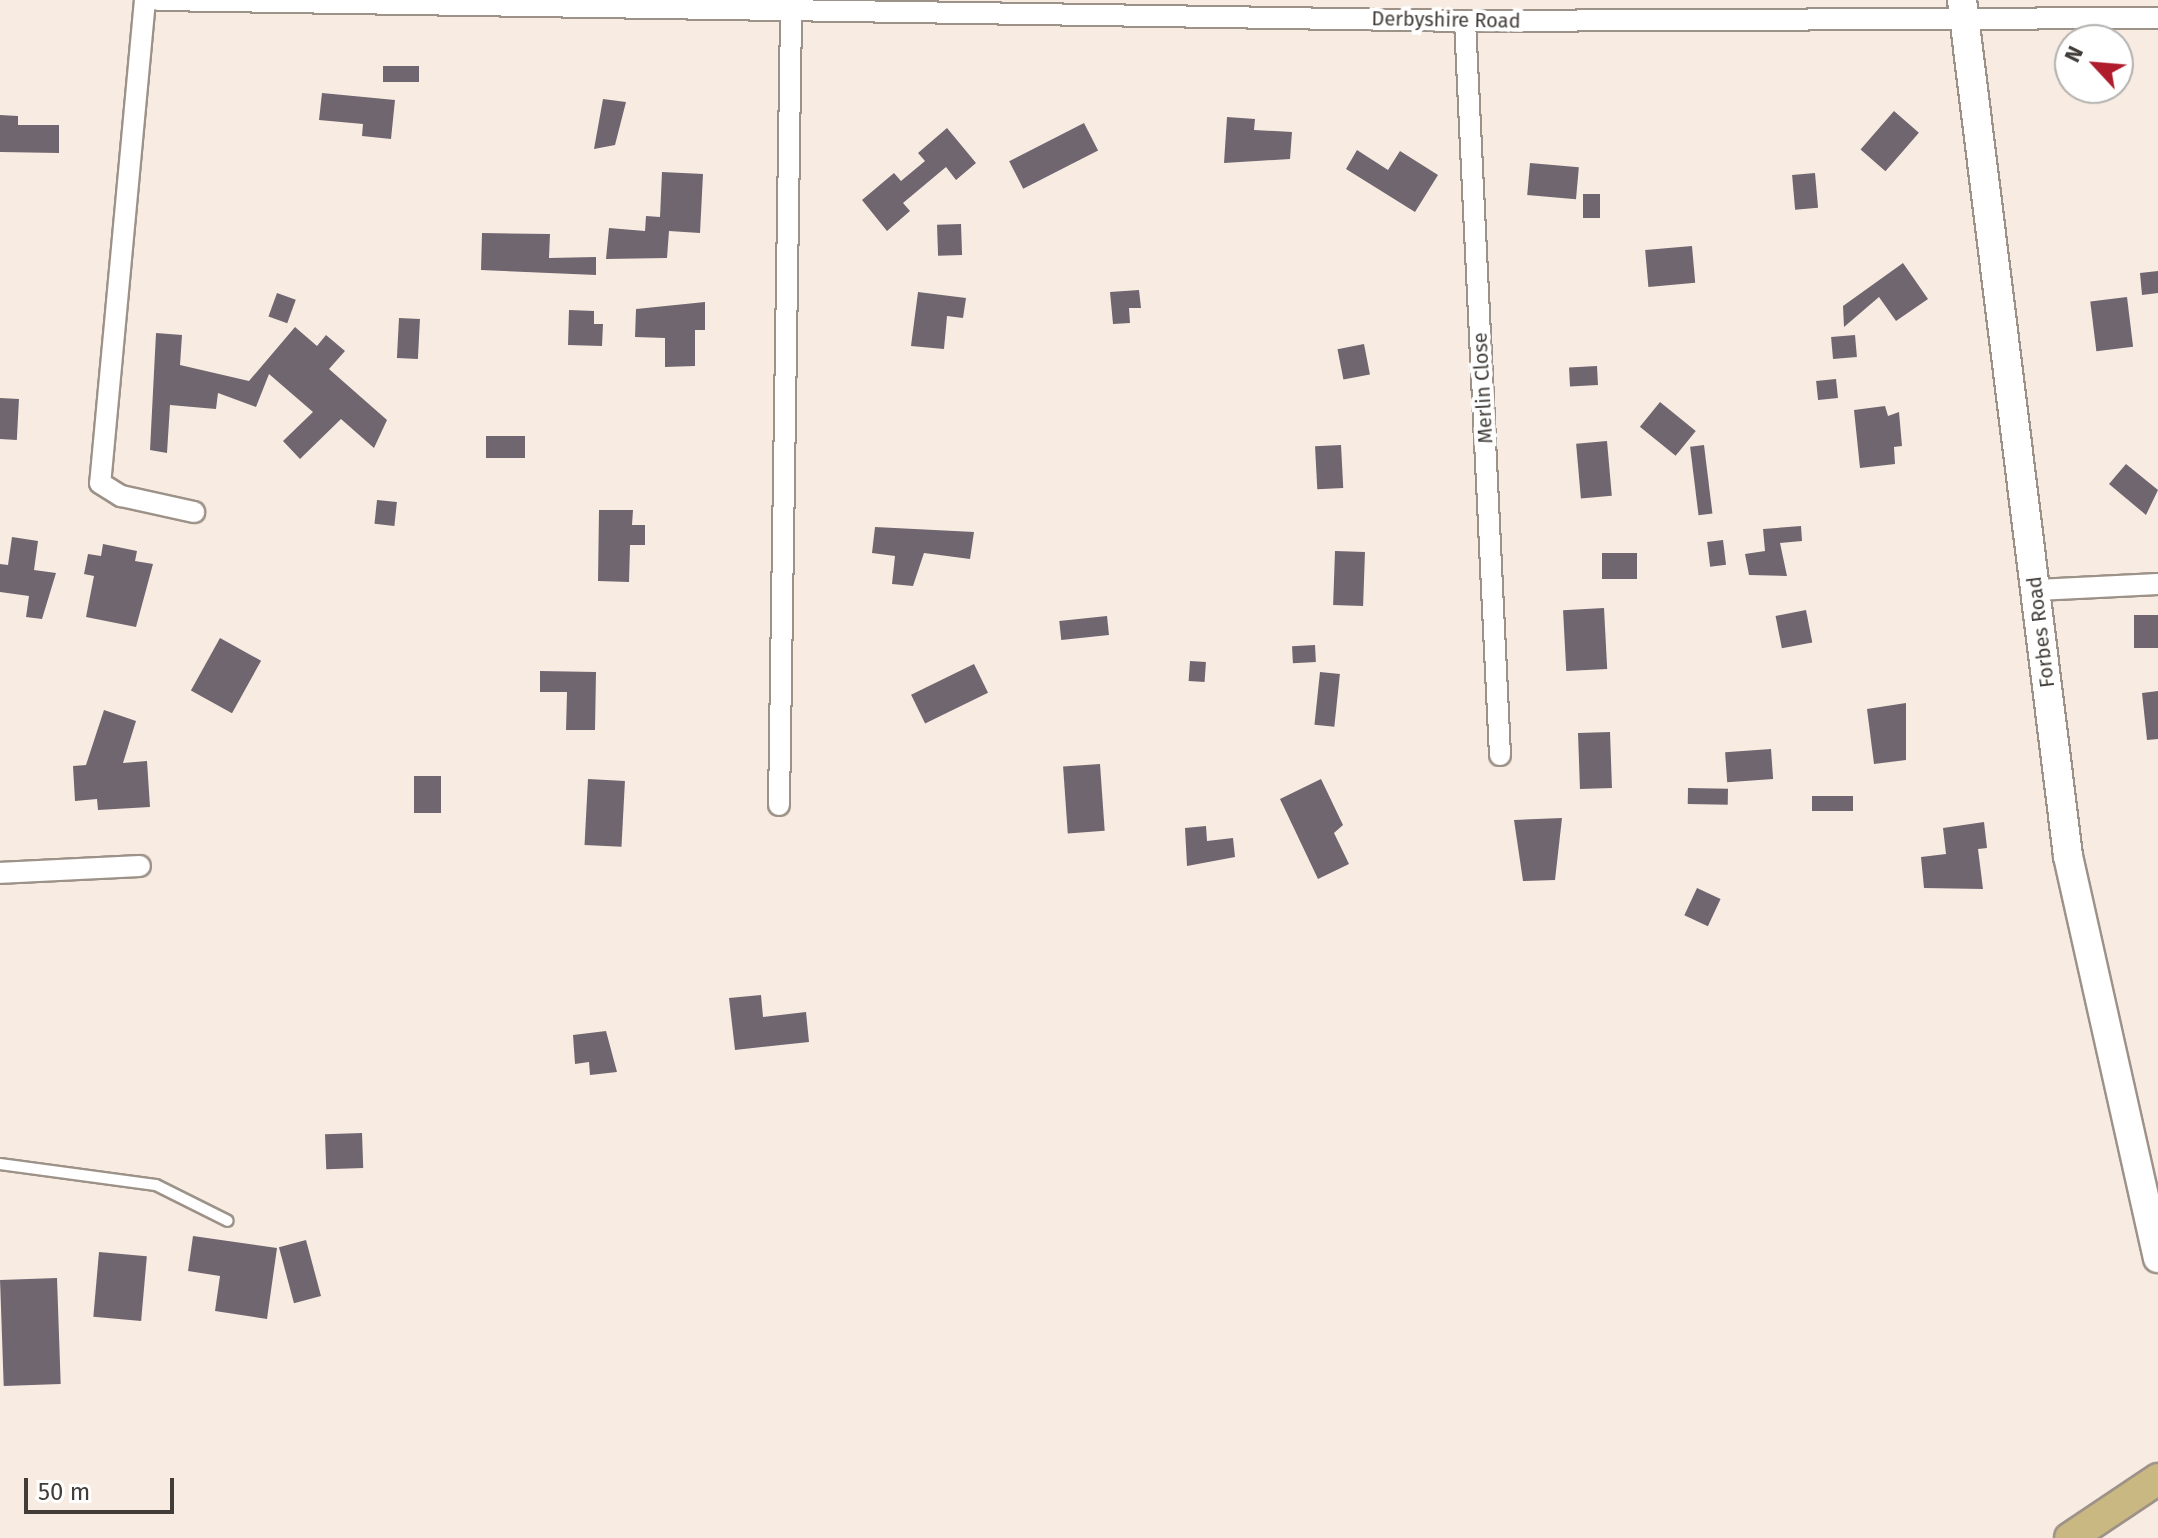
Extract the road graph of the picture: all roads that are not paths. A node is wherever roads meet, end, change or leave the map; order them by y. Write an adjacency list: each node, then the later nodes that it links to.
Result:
1 (145, 0): 9 (street)
2 (158, 0): 3 (street, Derbyshire Road)
3 (767, 5): 5 (street, Derbyshire Road)
4 (1307, 9): 5 (street, Derbyshire Road); 8 (street, Derbyshire Road)
5 (791, 11): 13 (street)
6 (1963, 11): 7 (street, Derbyshire Road); 8 (street, Derbyshire Road); 11 (main road, Forbes Road)
7 (2158, 18)
8 (1465, 21): 12 (street, Merlin Close)
9 (194, 512)
10 (2158, 584): 11 (street)
11 (2037, 590): 18 (main road, Forbes Road)
12 (1500, 755)
13 (779, 805)
14 (140, 866): 15 (street)
15 (0, 873)
16 (0, 1164): 17 (lane)
17 (228, 1221)
18 (2158, 1258)
19 (2158, 1479): 20 (main road)
20 (2070, 1538)

